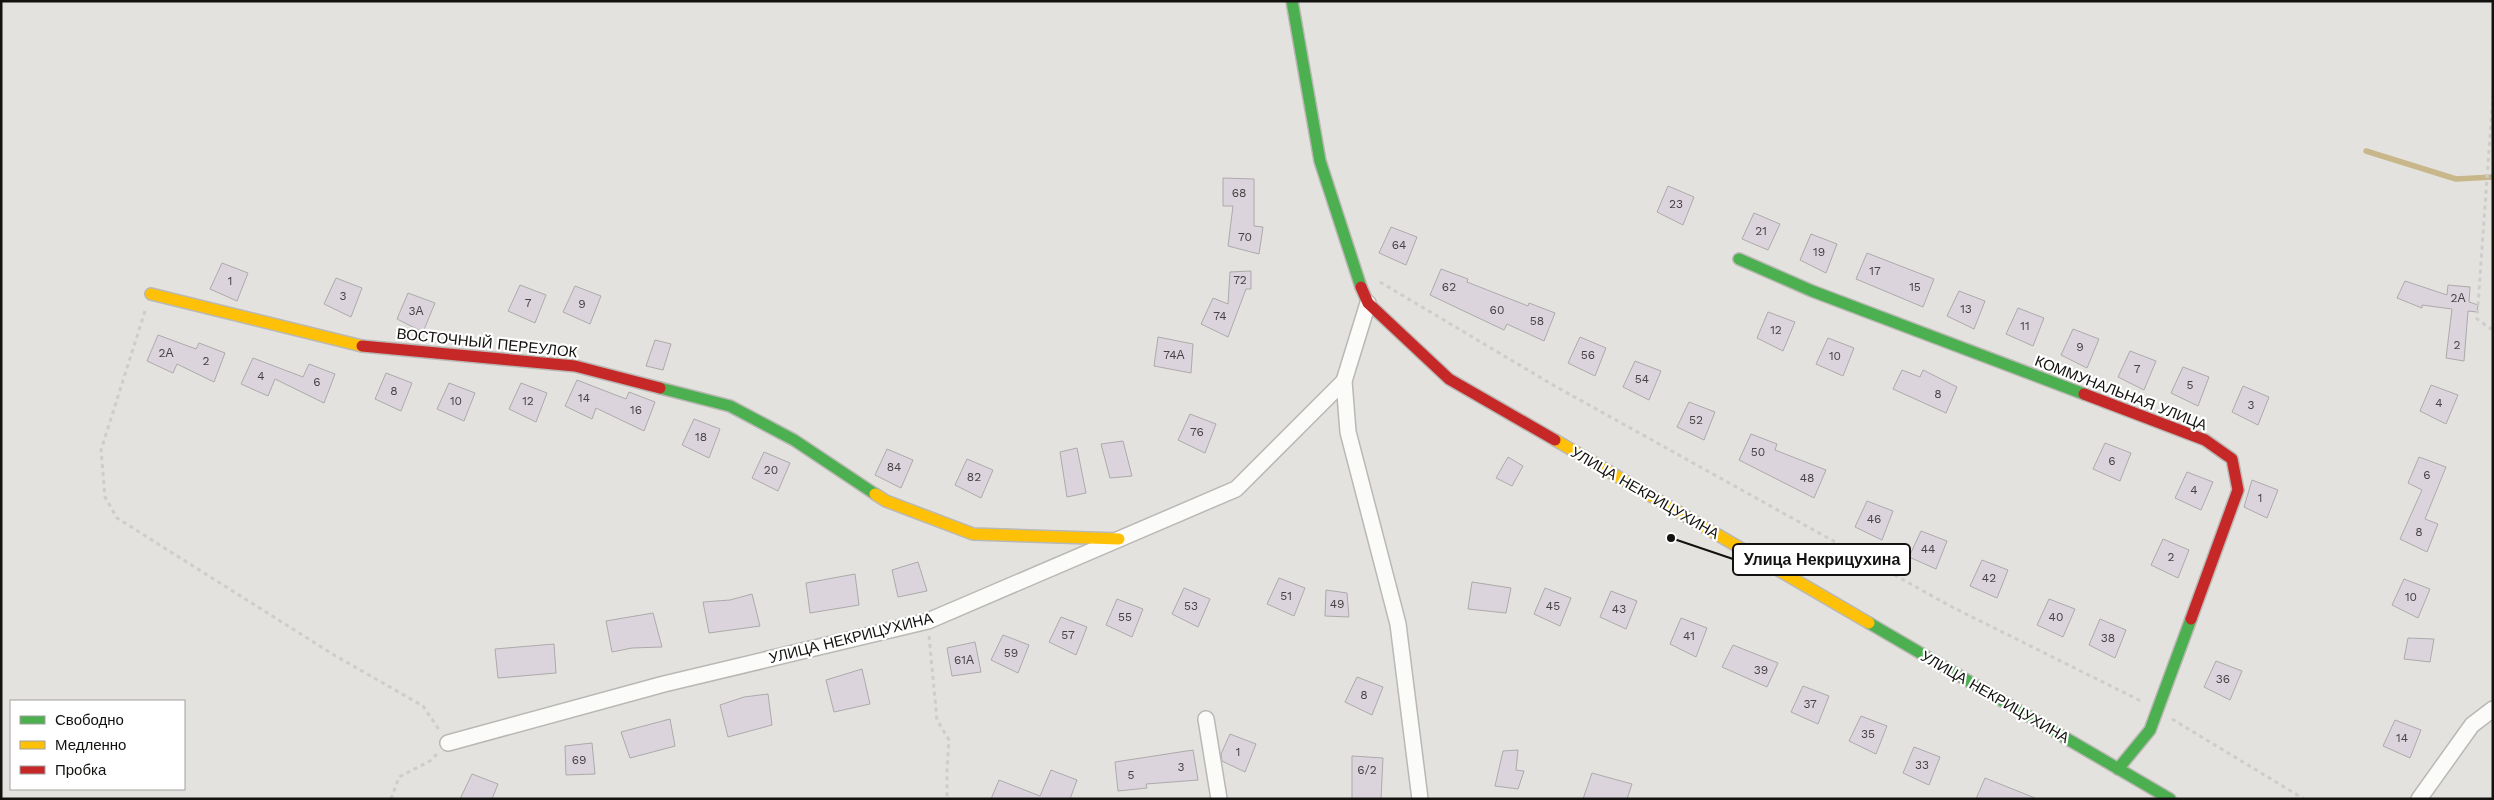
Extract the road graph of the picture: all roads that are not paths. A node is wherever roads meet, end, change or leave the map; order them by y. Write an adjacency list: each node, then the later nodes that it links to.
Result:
1 (1292, 1): 4 (street)
2 (1739, 259): 10 (street, КОММУНАЛЬНАЯ УЛИЦА)
3 (151, 294): 6 (street, ВОСТОЧНЫЙ ПЕРЕУЛОК)
4 (1368, 303): 5 (street); 10 (street, УЛИЦА НЕКРИЦУХИНА)
5 (1344, 381): 6 (street, УЛИЦА НЕКРИЦУХИНА); 12 (street)
6 (1119, 539): 9 (street, УЛИЦА НЕКРИЦУХИНА)
7 (2493, 709): 14 (street)
8 (1206, 719): 11 (street)
9 (448, 743)
10 (2118, 769): 13 (street, УЛИЦА НЕКРИЦУХИНА)
11 (1219, 799)
12 (1420, 799)
13 (2170, 799)
14 (2419, 799)

